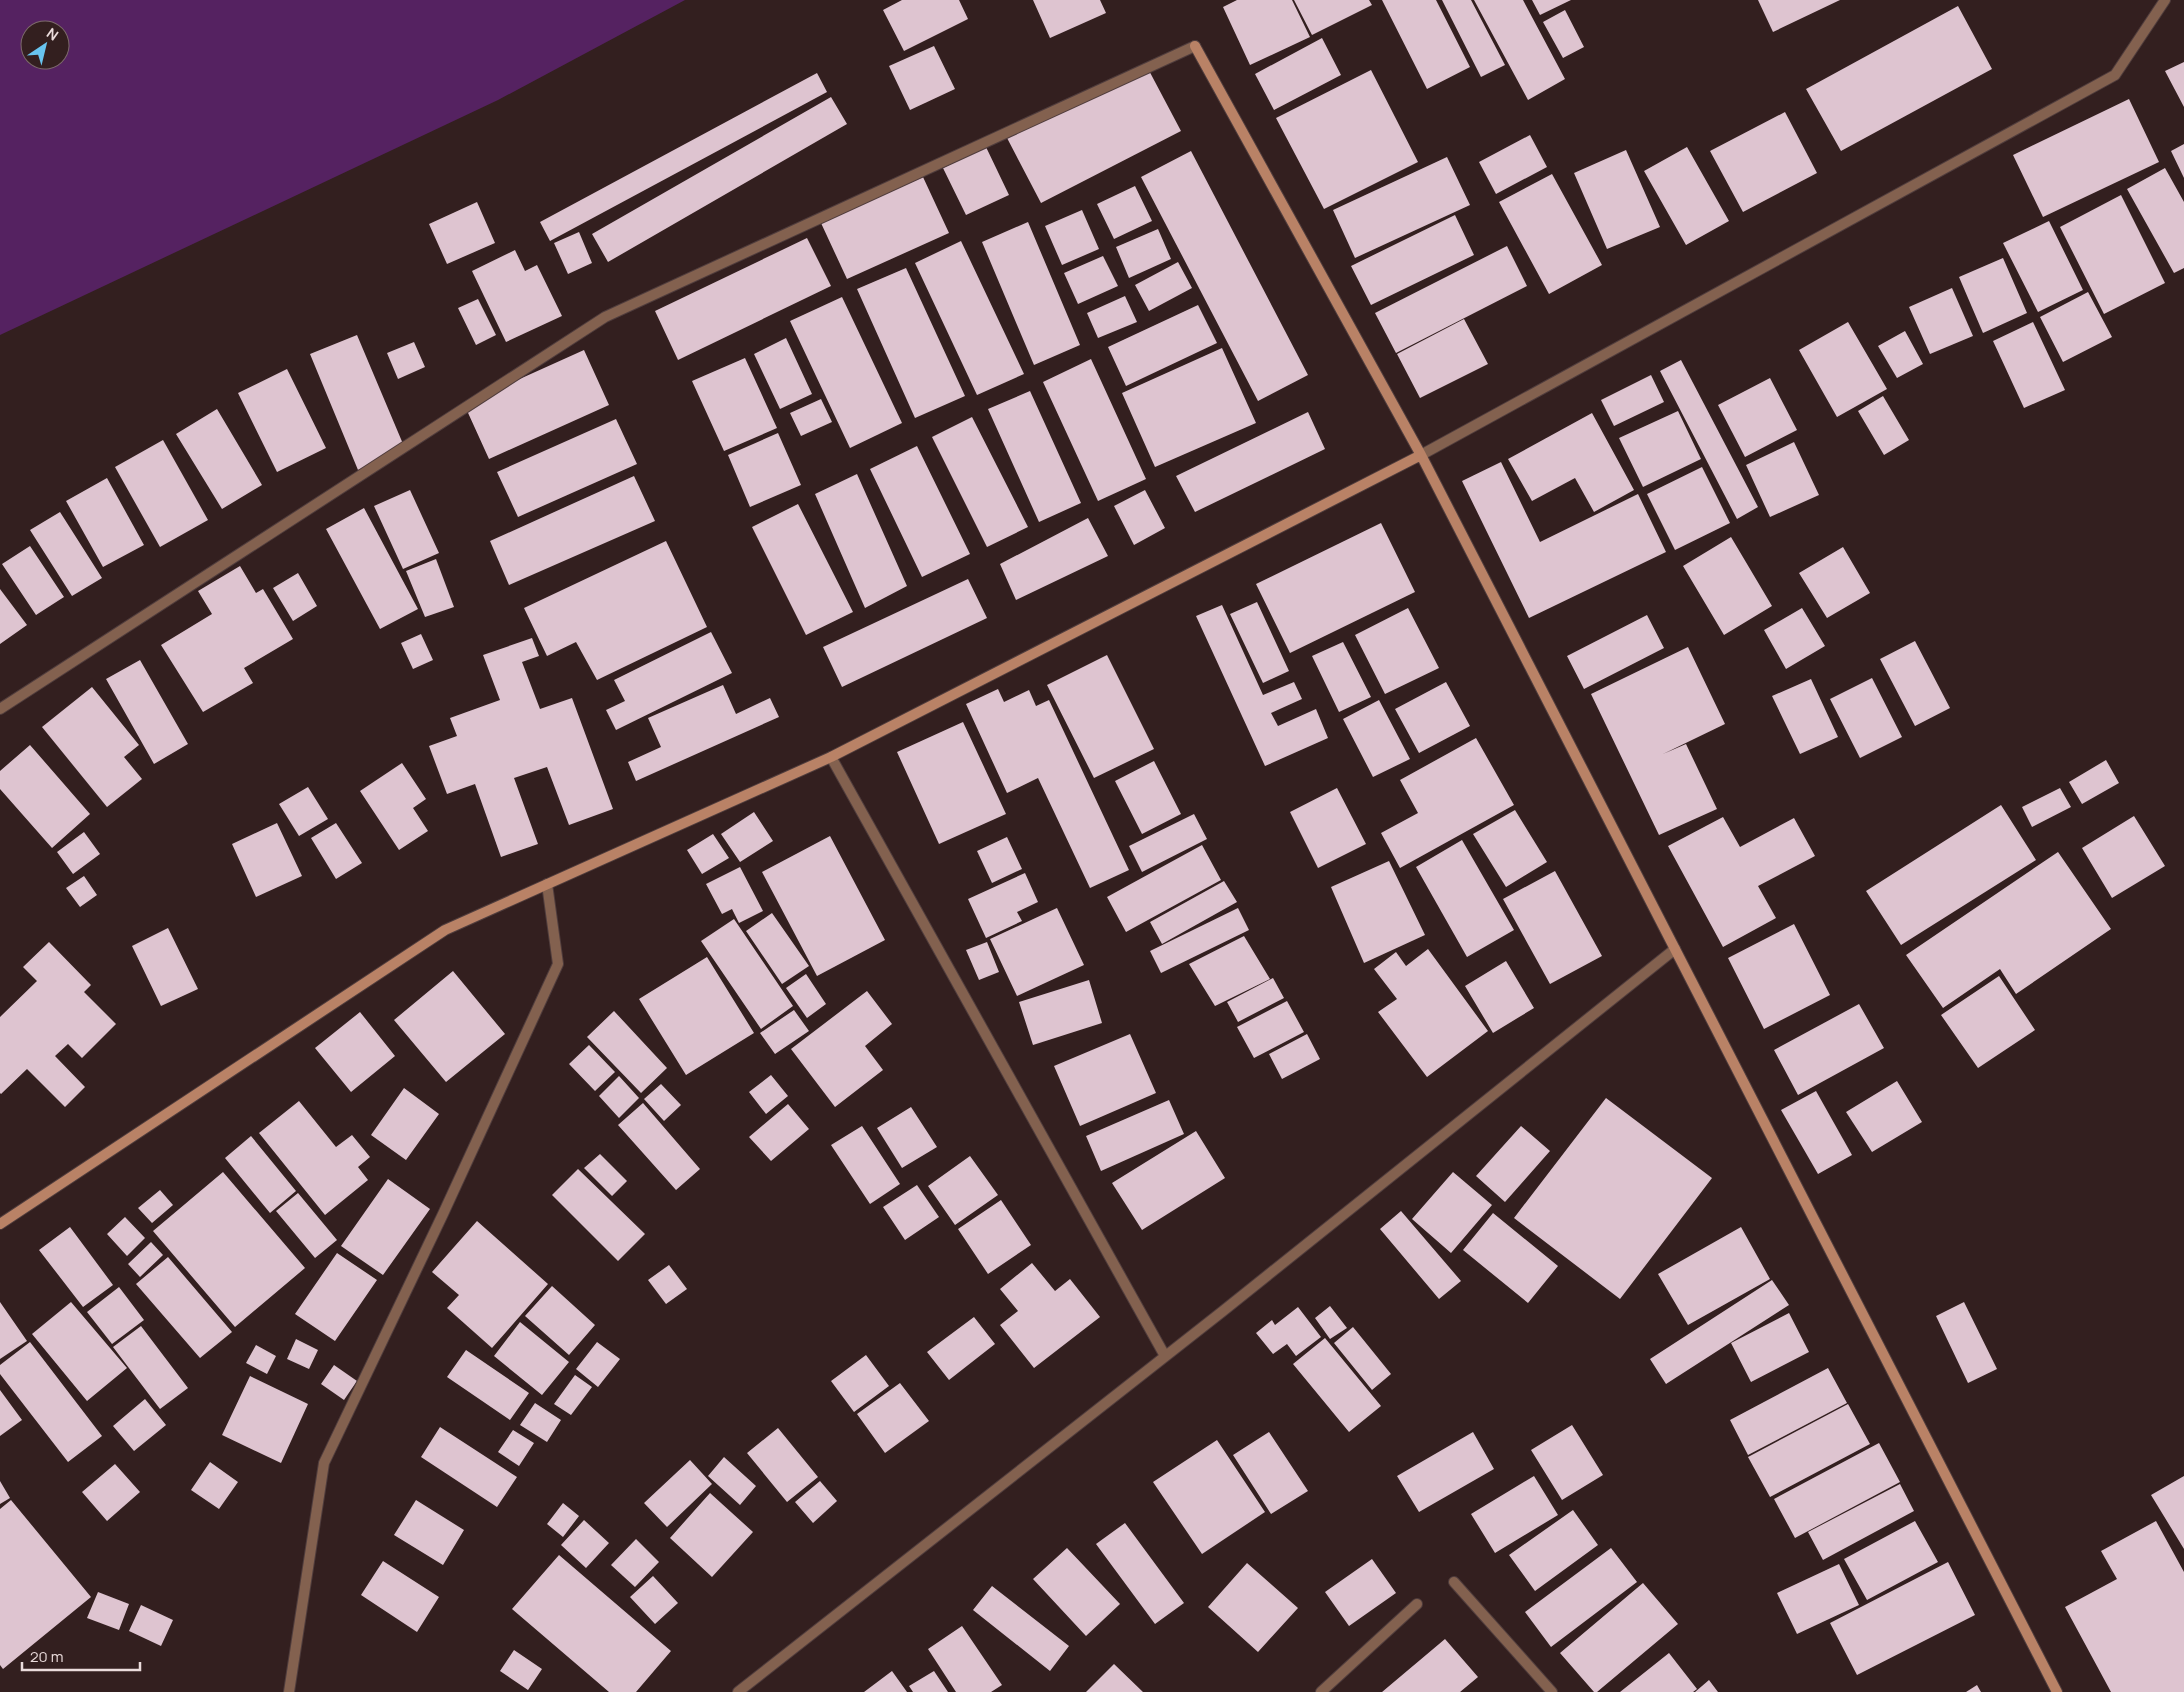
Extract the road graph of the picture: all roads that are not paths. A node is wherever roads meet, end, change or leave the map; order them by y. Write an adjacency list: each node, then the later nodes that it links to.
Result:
1 (2165, 0): 2 (street)
2 (1421, 455): 3 (street); 4 (street); 6 (street)
3 (0, 709)
4 (831, 757): 5 (street); 8 (street)
5 (547, 884): 7 (street); 11 (street)
6 (1675, 949): 8 (street); 15 (street)
7 (0, 1224)
8 (1165, 1356): 12 (street)
9 (1454, 1582): 14 (street)
10 (1416, 1604): 13 (street)
11 (289, 1692)
12 (738, 1692)
13 (1321, 1692)
14 (1552, 1692)
15 (2057, 1692)

